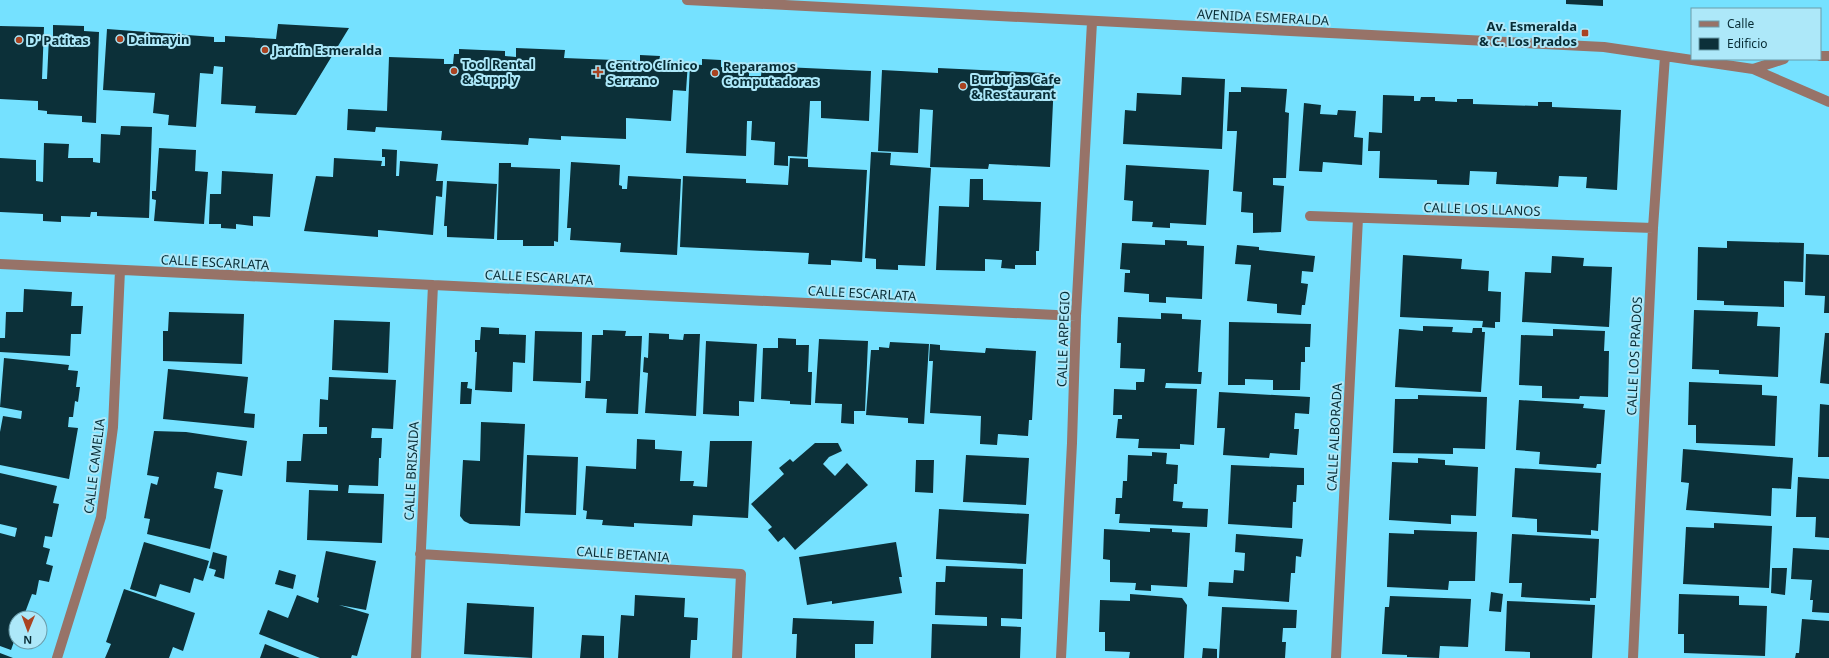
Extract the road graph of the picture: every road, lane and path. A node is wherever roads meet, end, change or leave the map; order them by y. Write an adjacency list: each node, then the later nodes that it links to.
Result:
1 (687, 0): 2 (street, AVENIDA ESMERALDA)
2 (752, 2): 3 (street, AVENIDA ESMERALDA)
3 (1092, 22): 4 (street, AVENIDA ESMERALDA); 16 (street, CALLE ARPEGIO)
4 (1665, 56): 5 (street, AVENIDA ESMERALDA); 12 (street, CALLE LOS PRADOS)
5 (1691, 60)
6 (1692, 60): 8 (street, AVENIDA ESMERALDA)
7 (1781, 60): 8 (street)
8 (1753, 69): 9 (street, AVENIDA ESMERALDA)
9 (1829, 102)
10 (1310, 216): 11 (street, CALLE LOS LLANOS)
11 (1358, 218): 12 (street, CALLE LOS LLANOS); 22 (street, CALLE ALBORADA)
12 (1653, 228): 23 (street, CALLE LOS PRADOS)
13 (0, 264): 14 (street, CALLE ESCARLATA)
14 (120, 270): 15 (street, CALLE ESCARLATA); 18 (street, CALLE CAMELIA)
15 (433, 285): 16 (street, CALLE ESCARLATA); 17 (street, CALLE BRISAIDA)
16 (1076, 316): 21 (street, CALLE ARPEGIO)
17 (420, 554): 19 (street, CALLE BRISAIDA); 20 (street, CALLE BETANIA)
18 (57, 658)
19 (416, 658)
20 (736, 658)
21 (1061, 658)
22 (1336, 658)
23 (1633, 658)

